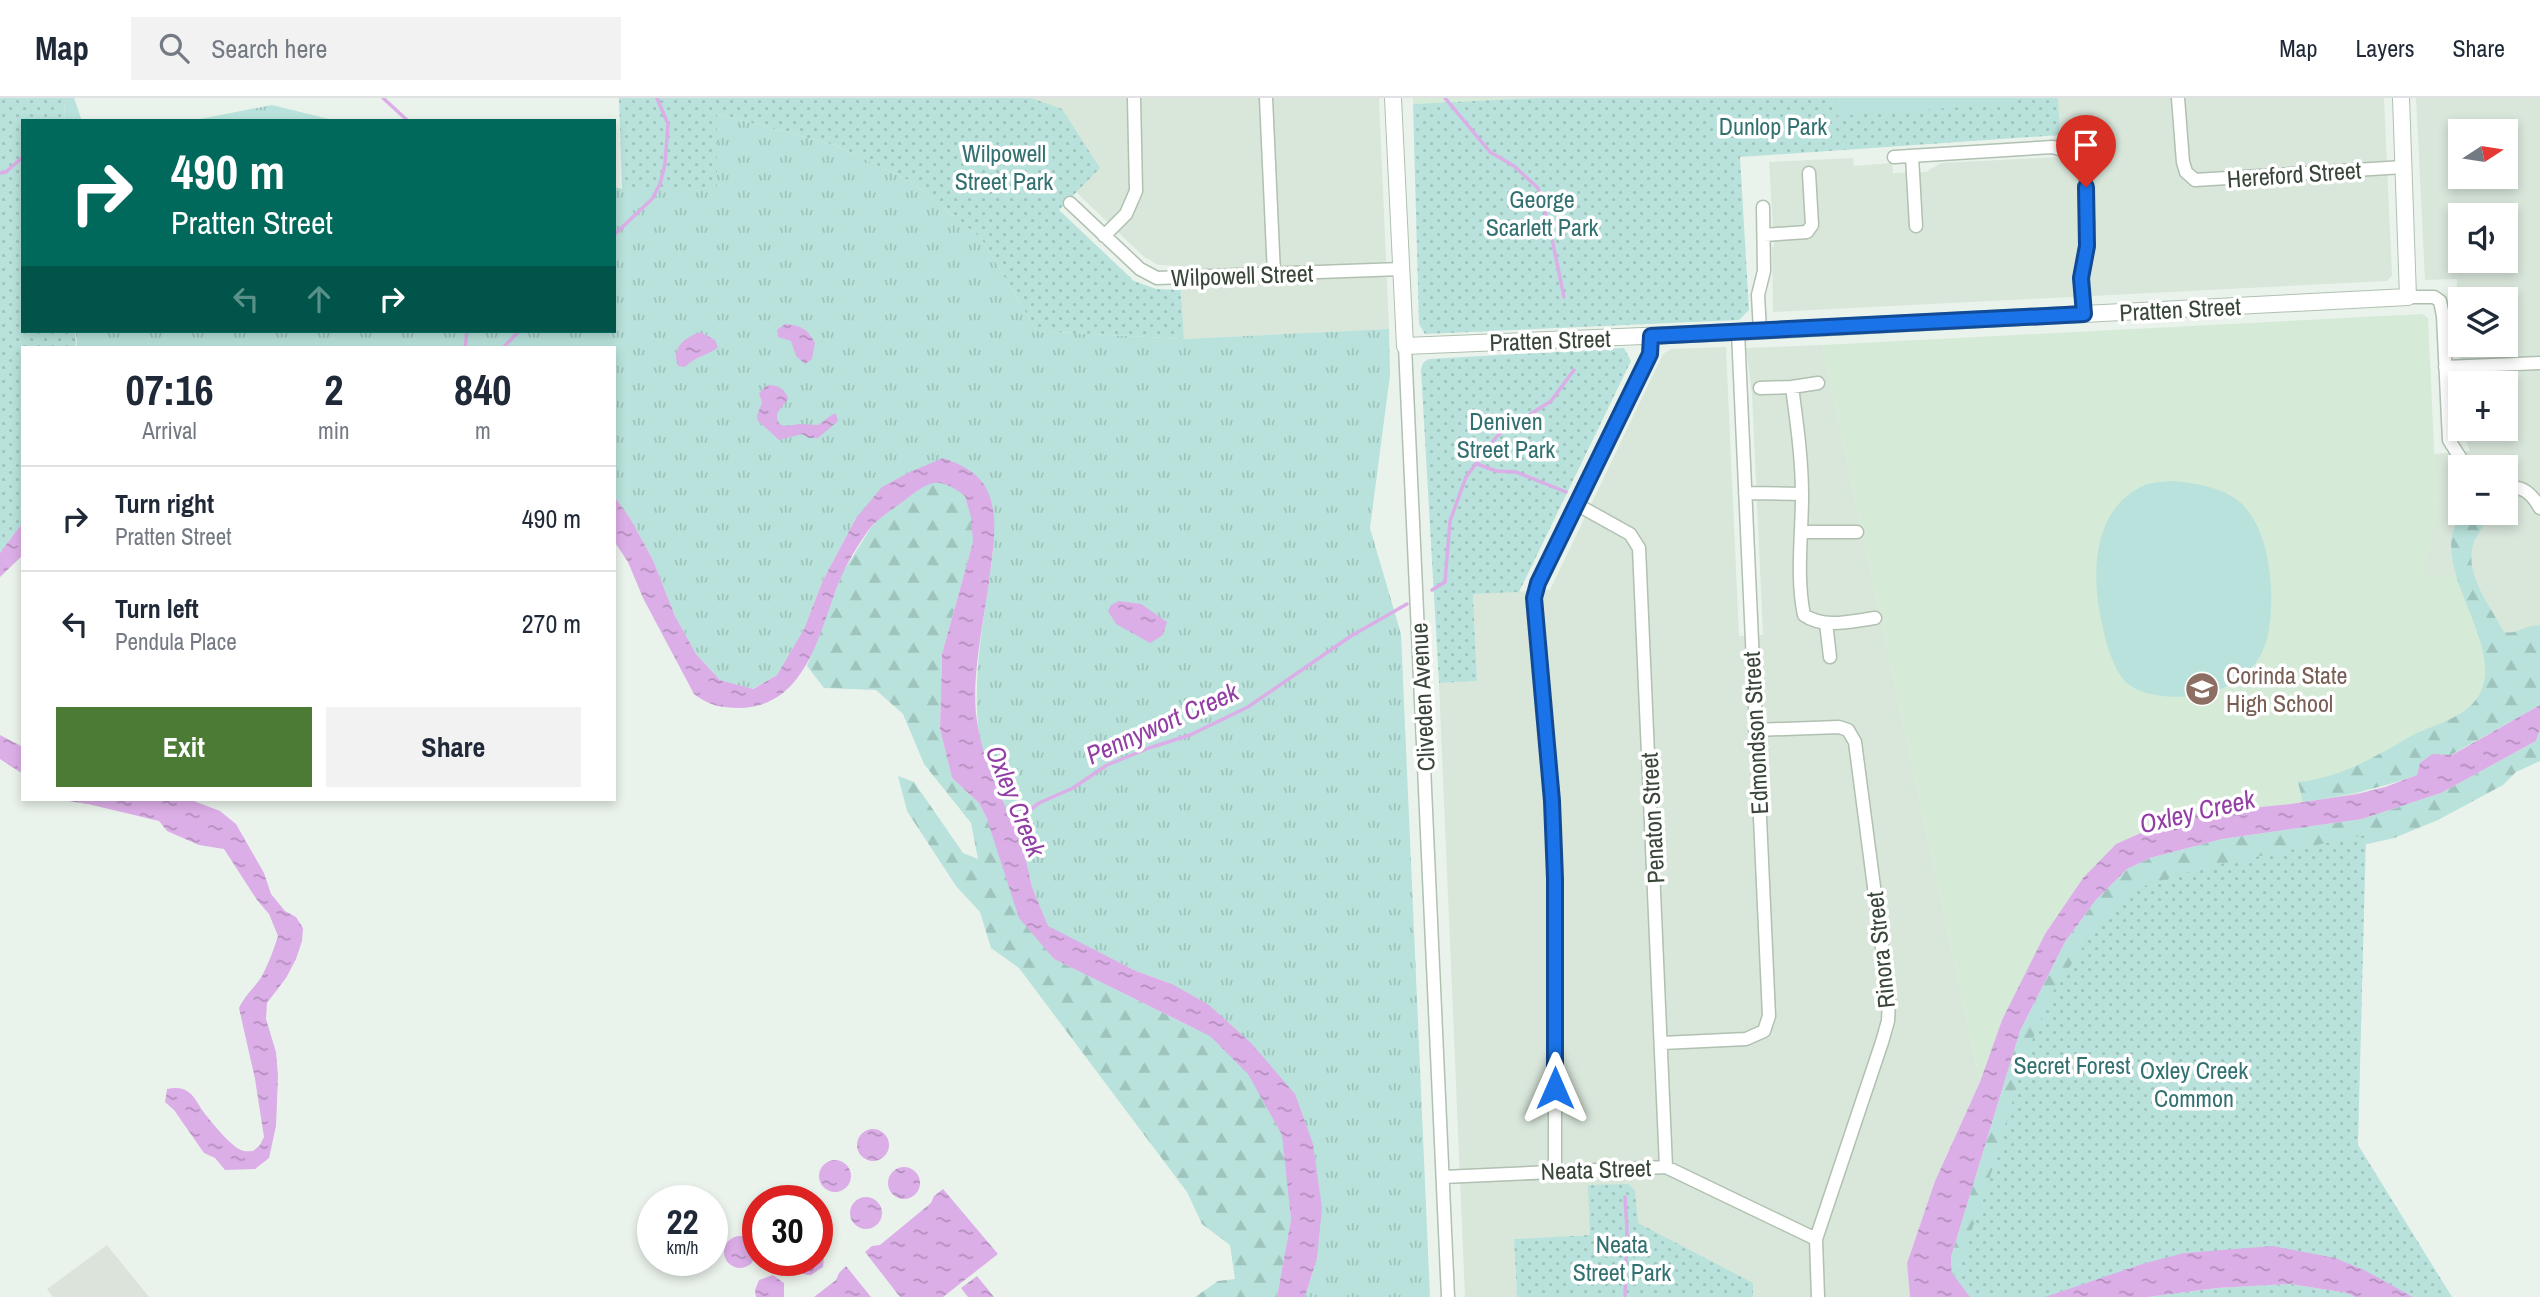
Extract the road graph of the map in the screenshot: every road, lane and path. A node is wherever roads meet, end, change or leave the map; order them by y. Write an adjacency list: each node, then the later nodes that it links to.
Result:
1 (1134, 98): 14 (street)
2 (1266, 98): 16 (street)
3 (1393, 98): 15 (street, Cliveden Avenue)
4 (2179, 98): 8 (street, Hereford Street)
5 (2400, 98): 8 (street)
6 (1912, 156): 7 (street); 12 (street); 18 (street)
7 (1894, 157)
8 (2404, 167): 17 (street)
9 (1809, 173): 13 (street)
10 (1070, 203): 14 (street, Wilpowell Street)
11 (1763, 207): 13 (street)
12 (1916, 226)
13 (1764, 235): 19 (street)
14 (1104, 236): 16 (street, Wilpowell Street)
15 (1401, 269): 16 (street, Wilpowell Street); 22 (street, Cliveden Avenue)
16 (1274, 274)
17 (2408, 297): 18 (street, Pratten Street); 24 (street)
18 (2084, 314): 19 (street, Pratten Street)
19 (1760, 331): 20 (street, Pratten Street)
20 (1738, 332): 21 (street, Pratten Street); 30 (street, Edmondson Street)
21 (1651, 336): 22 (street, Pratten Street); 32 (street)
22 (1405, 346): 43 (street, Cliveden Avenue)
23 (2540, 363): 24 (street)
24 (2445, 367): 28 (street)
25 (1818, 383): 26 (street)
26 (1792, 387): 27 (street); 31 (street)
27 (1760, 388)
28 (2458, 455)
29 (2518, 489): 33 (street)
30 (1745, 493): 31 (street); 39 (street, Edmondson Street)
31 (1802, 494): 35 (street)
32 (1576, 504): 40 (street, Penaton Street); 42 (street)
33 (2540, 508)
34 (1857, 532): 35 (street)
35 (1802, 533): 37 (street)
36 (1875, 618): 37 (street)
37 (1826, 623): 38 (street)
38 (1830, 657)
39 (1755, 730): 40 (street, Edmondson Street); 44 (street, Rinora Street)
40 (1662, 1043): 41 (street, Penaton Street)
41 (1666, 1167): 42 (street, Neata Street); 44 (street, Neata Street)
42 (1555, 1171): 43 (street, Neata Street)
43 (1443, 1177): 45 (street, Cliveden Avenue)
44 (1816, 1239): 46 (street, Rinora Street)
45 (1448, 1297)
46 (1818, 1297)

